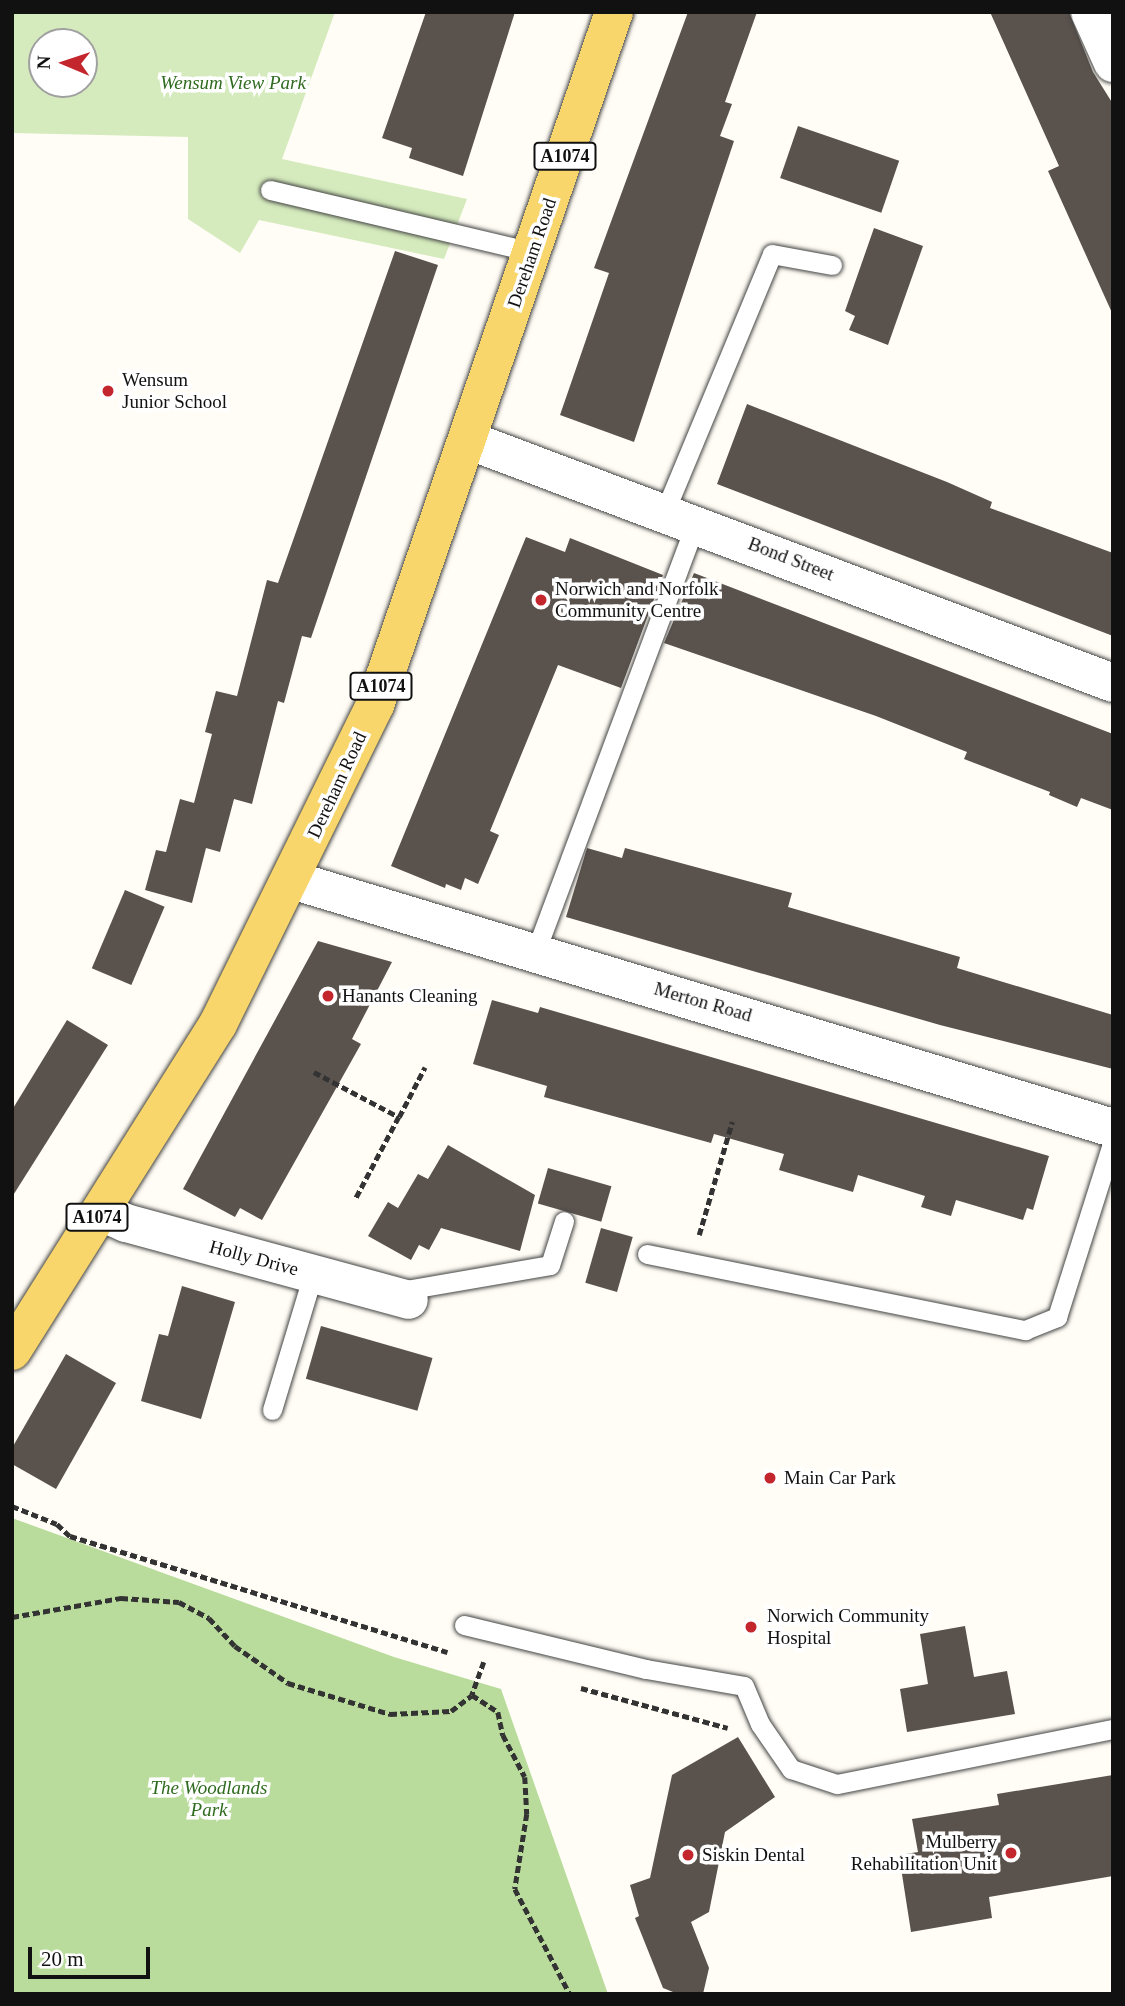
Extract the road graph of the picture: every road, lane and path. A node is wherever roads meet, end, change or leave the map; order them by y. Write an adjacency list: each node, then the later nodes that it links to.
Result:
1 (614, 12): 5 (main road, Dereham Road / A1074)
2 (1090, 12): 3 (street)
3 (1113, 63)
4 (270, 190): 5 (lane)
5 (532, 252): 7 (main road, Dereham Road / A1074)
6 (832, 265): 8 (lane)
7 (468, 440): 8 (street, Bond Street); 10 (main road, Dereham Road / A1074)
8 (680, 517): 9 (street, Bond Street); 11 (lane)
9 (1113, 683)
10 (292, 880): 11 (street, Merton Road); 19 (main road, Dereham Road / A1074)
11 (535, 953): 16 (street, Merton Road)
12 (425, 1067): 14 (path)
13 (314, 1072): 14 (path)
14 (399, 1117): 18 (path)
15 (732, 1122): 22 (path)
16 (1113, 1128)
17 (1113, 1140): 22 (lane)
18 (355, 1200)
19 (101, 1212): 23 (street, Holly Drive); 25 (main road, Dereham Road / A1074)
20 (564, 1220): 24 (lane)
21 (647, 1254): 22 (lane)
22 (691, 1263)
23 (313, 1274): 24 (street, Holly Drive); 26 (lane)
24 (398, 1297)
25 (12, 1350)
26 (272, 1410)
27 (12, 1506): 30 (path)
28 (12, 1617): 35 (path)
29 (464, 1625): 36 (lane)
30 (459, 1655)
31 (471, 1658): 32 (path)
32 (484, 1662): 33 (path); 35 (path)
33 (497, 1665)
34 (576, 1687): 36 (path)
35 (472, 1695): 38 (path)
36 (760, 1724): 37 (lane)
37 (1113, 1729)
38 (570, 1994)

